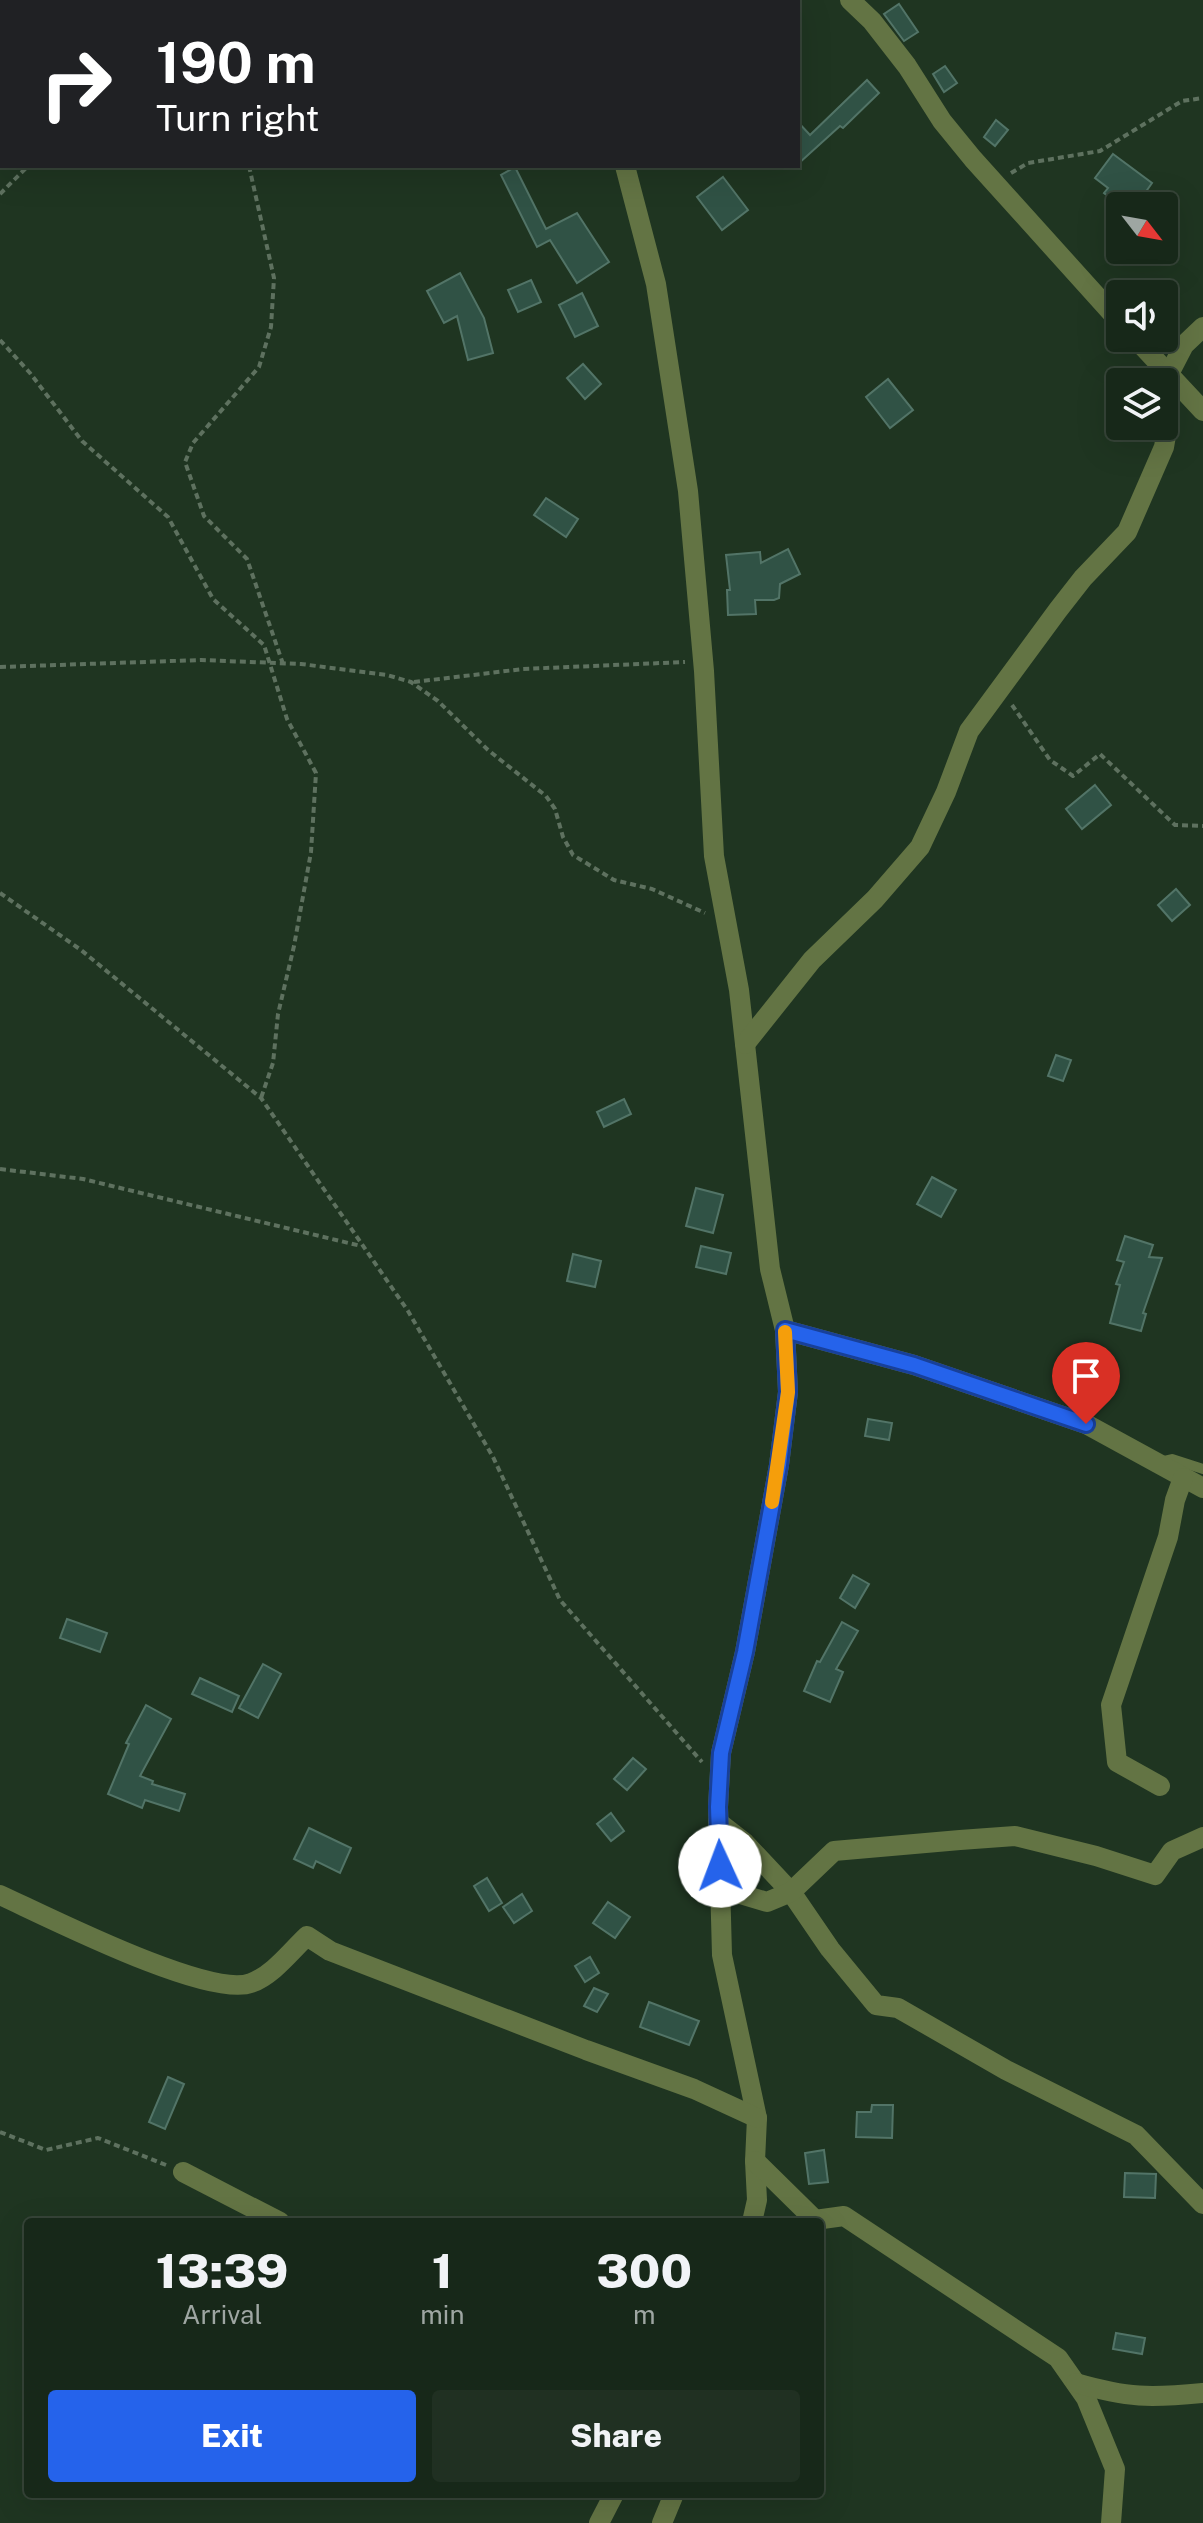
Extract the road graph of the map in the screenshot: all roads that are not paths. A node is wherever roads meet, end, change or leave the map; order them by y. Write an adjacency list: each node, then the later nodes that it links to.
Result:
1 (850, 0): 3 (street)
2 (626, 168): 11 (street)
3 (1106, 307)
4 (1203, 327): 7 (street)
5 (1148, 352): 6 (street)
6 (1163, 368)
7 (1172, 368)
8 (1178, 384): 9 (street)
9 (1203, 411)
10 (1165, 440): 11 (street)
11 (745, 1044): 12 (street)
12 (785, 1330): 13 (street); 18 (street)
13 (1156, 1463): 14 (lane); 15 (street)
14 (1203, 1469)
15 (1183, 1478): 16 (street); 17 (street)
16 (1203, 1488)
17 (1160, 1786)
18 (718, 1822): 20 (street); 21 (street)
19 (1203, 1837): 21 (street)
20 (720, 1888): 21 (street); 23 (street)
21 (791, 1892): 26 (street)
22 (0, 1895): 23 (street)
23 (757, 2118): 24 (street)
24 (755, 2161): 28 (street); 29 (street)
25 (183, 2172): 27 (street)
26 (1203, 2204)
27 (272, 2218)
28 (753, 2218)
29 (813, 2218)
30 (824, 2219): 31 (street)
31 (1076, 2383): 32 (street); 37 (street)
32 (1203, 2393)
33 (612, 2498): 35 (street)
34 (672, 2498): 36 (street)
35 (599, 2523)
36 (662, 2523)
37 (1111, 2523)

